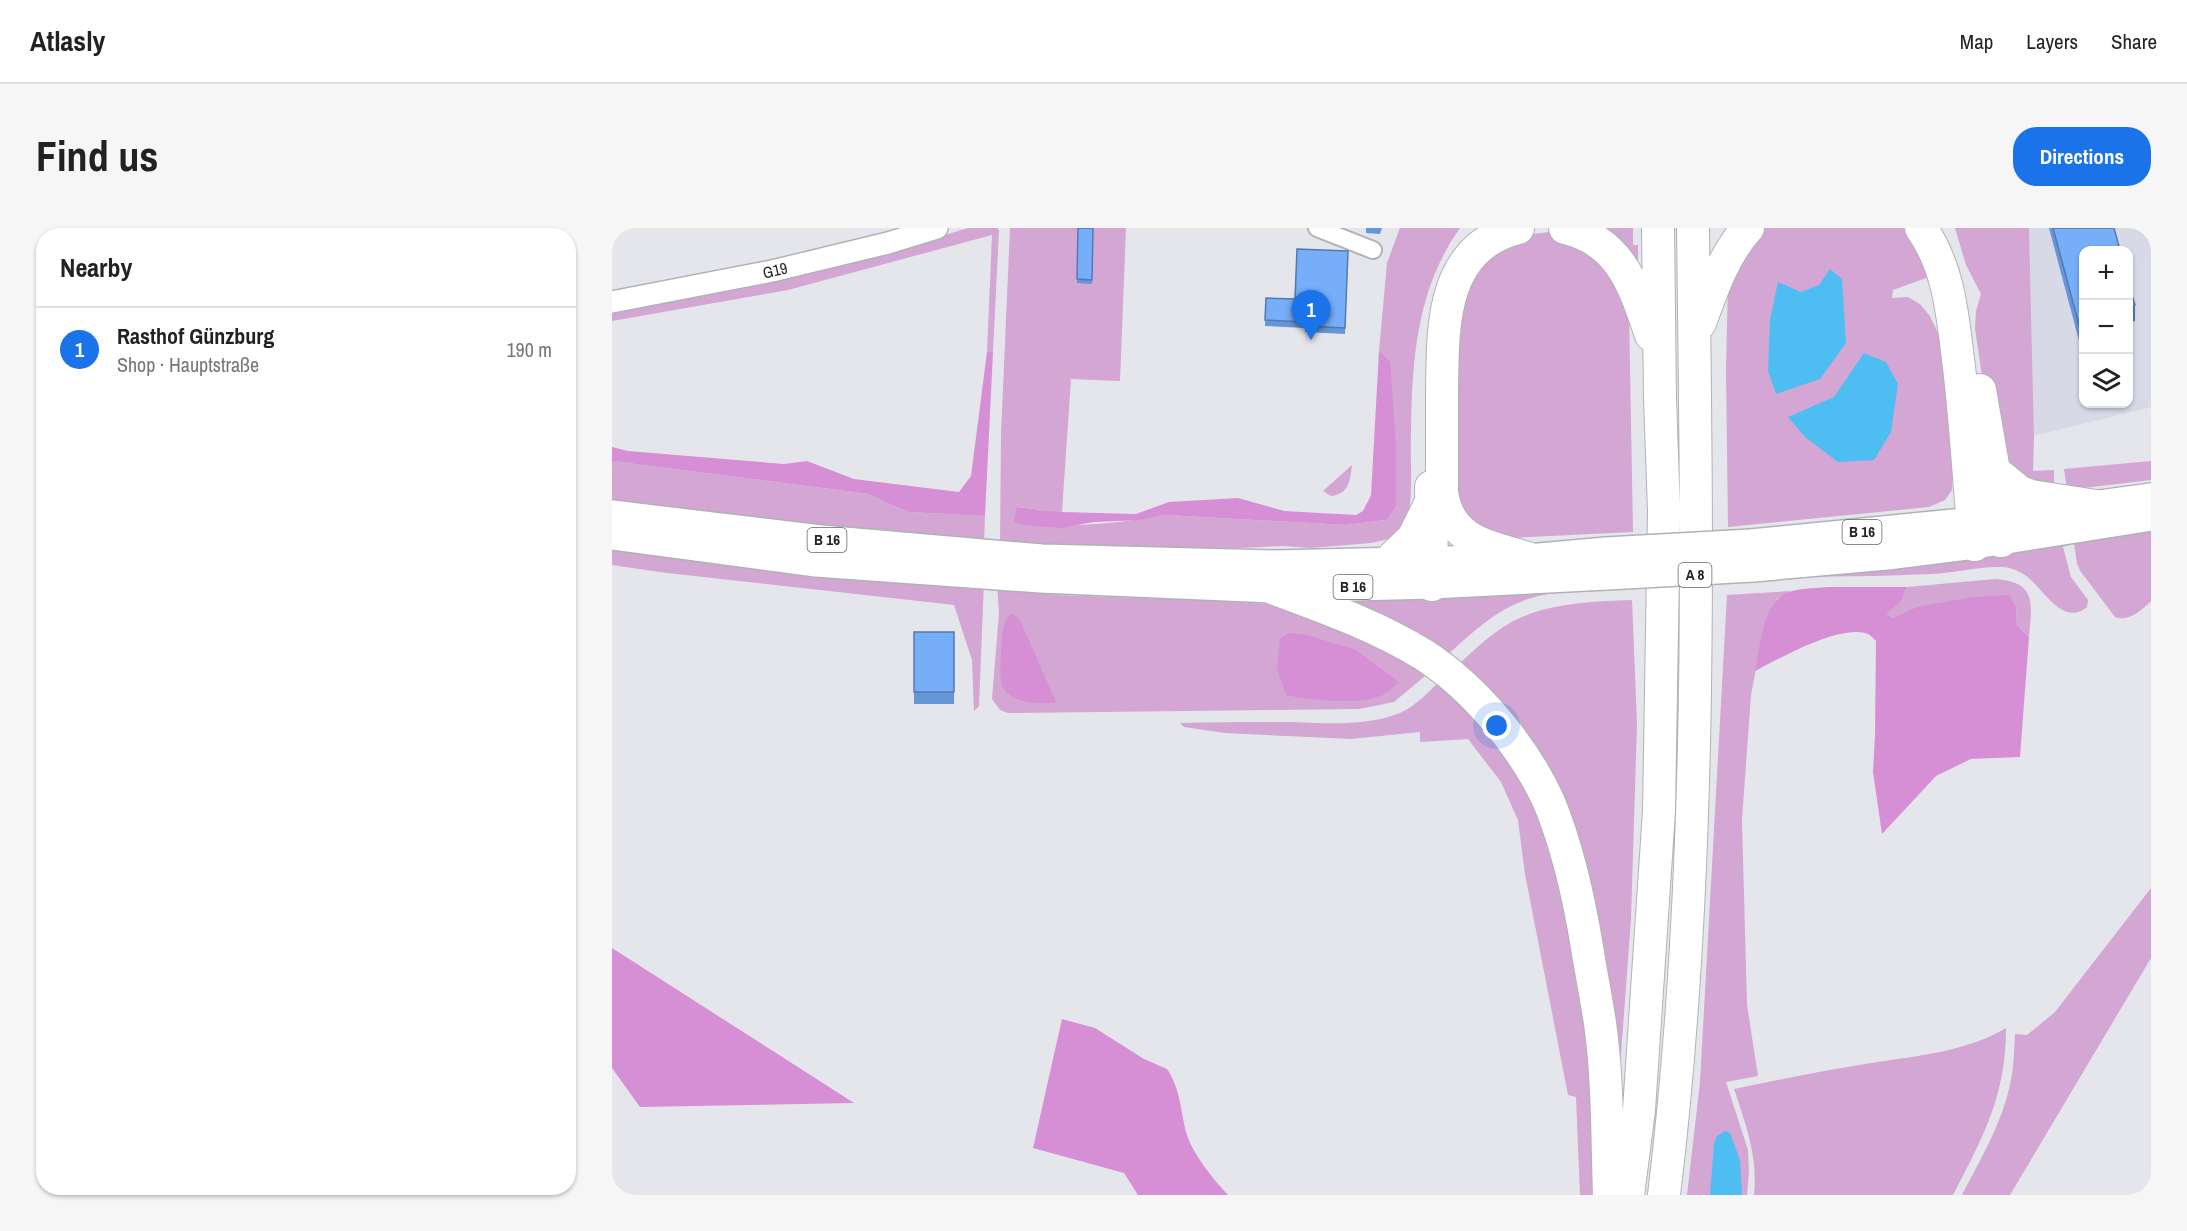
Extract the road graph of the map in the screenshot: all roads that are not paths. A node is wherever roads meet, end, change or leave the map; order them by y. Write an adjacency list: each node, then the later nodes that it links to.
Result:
1 (937, 228): 12 (street, G19)
2 (1317, 228): 11 (street)
3 (1472, 228): 17 (highway)
4 (1518, 228): 23 (highway)
5 (1565, 228): 14 (highway)
6 (1658, 228): 14 (highway, A 8)
7 (1693, 228): 13 (highway, A 8)
8 (1748, 228): 13 (highway)
9 (1921, 228): 21 (highway)
10 (1943, 228): 15 (highway)
11 (1373, 250)
12 (612, 302)
13 (1694, 339): 30 (highway, A 8)
14 (1659, 361): 29 (highway, A 8)
15 (1994, 471): 18 (highway); 21 (highway)
16 (2151, 497): 18 (main road, B 16)
17 (1431, 503): 24 (highway); 26 (highway)
18 (2096, 506): 21 (main road, B 16)
19 (612, 514): 24 (main road, B 16)
20 (2151, 517): 21 (main road, B 16)
21 (1987, 531): 25 (main road, B 16, bridge)
22 (612, 536): 27 (main road, B 16)
23 (1528, 558): 25 (main road, B 16); 26 (main road, B 16)
24 (1390, 560): 26 (main road, B 16)
25 (1607, 564): 26 (main road, B 16)
26 (1432, 572): 27 (main road, B 16)
27 (1275, 589): 28 (highway)
28 (1609, 1195)
29 (1628, 1195)
30 (1664, 1195)

